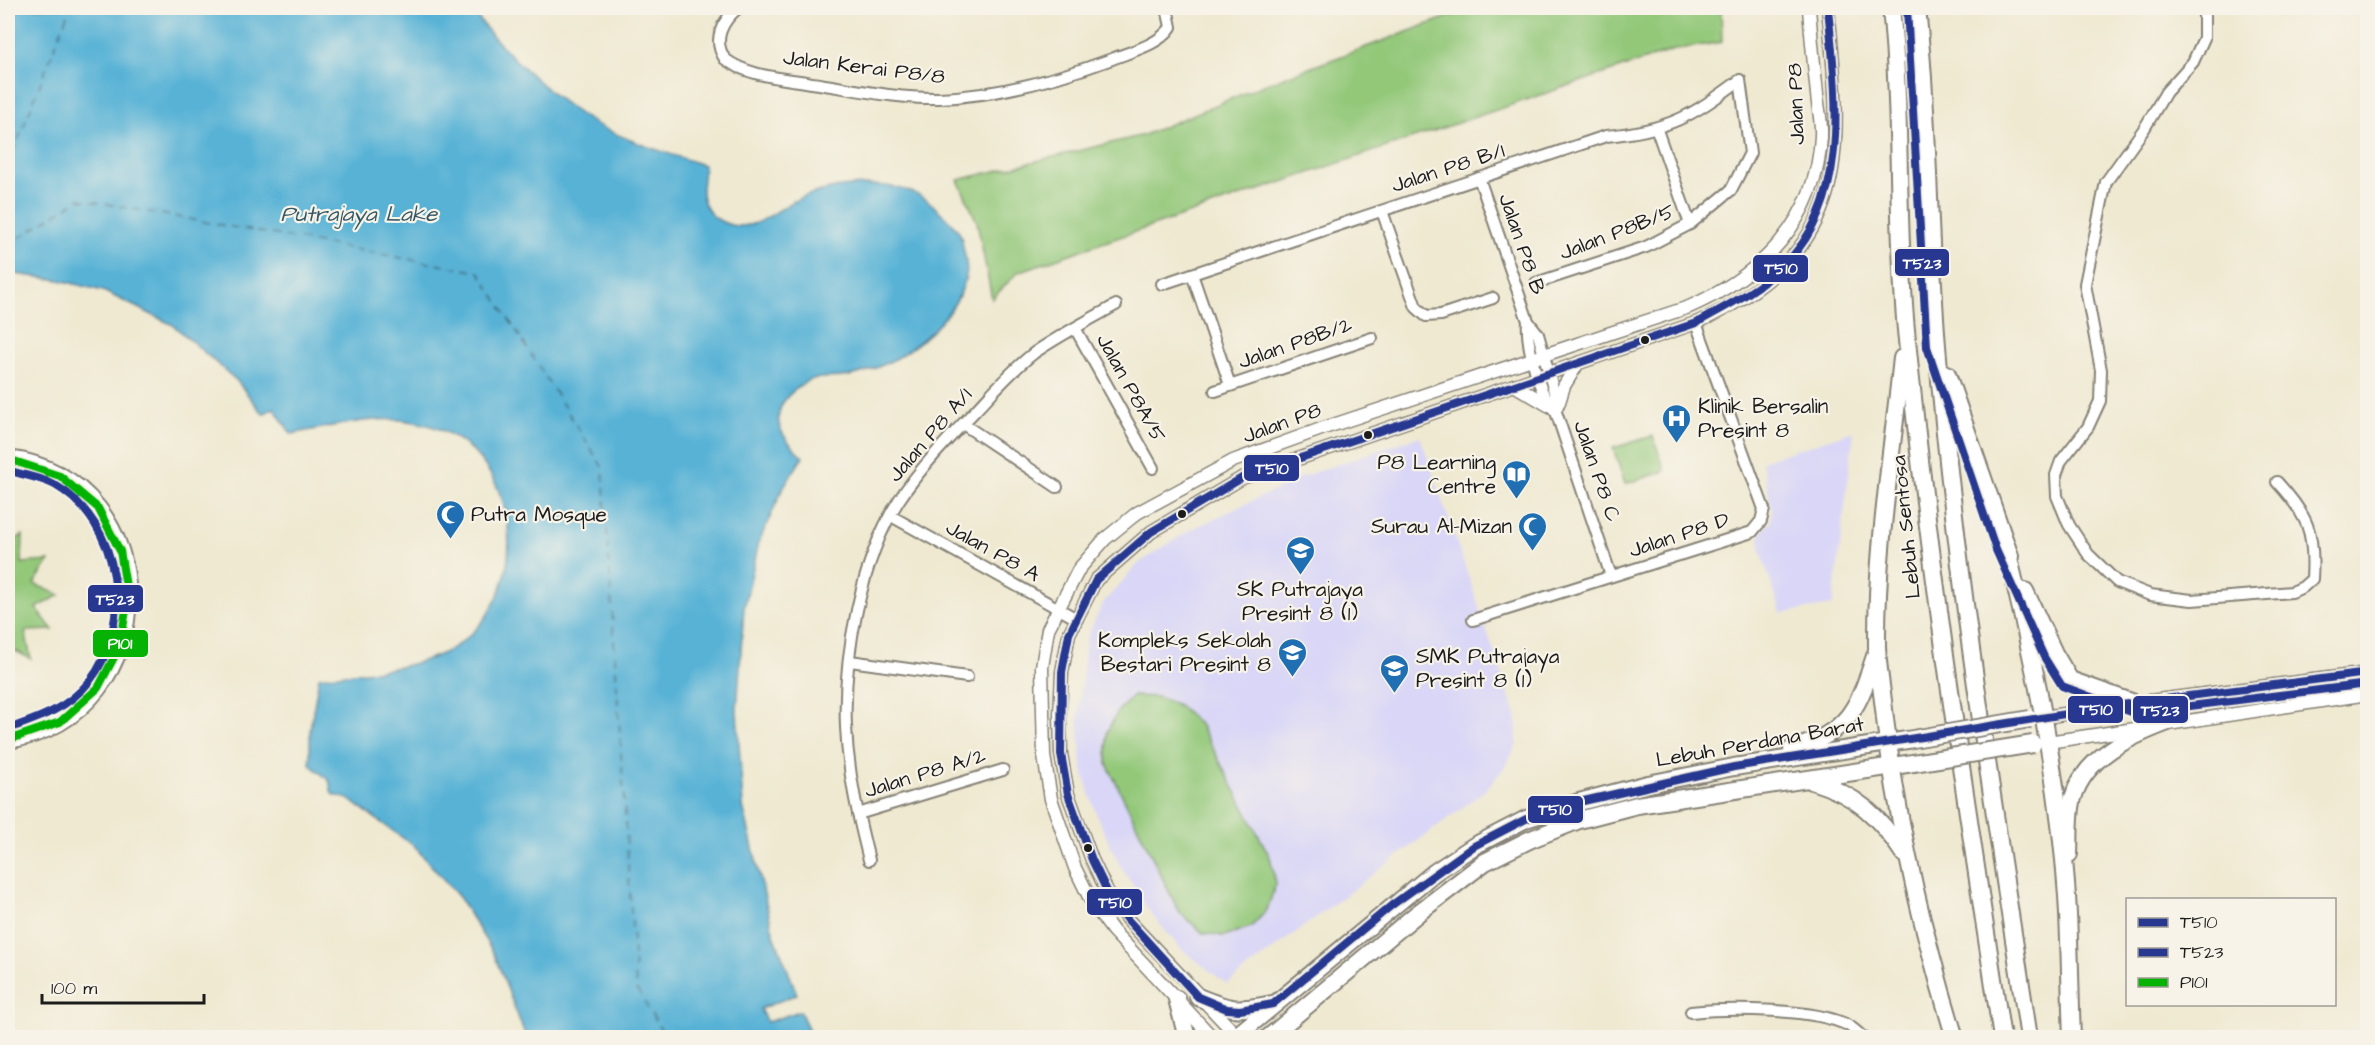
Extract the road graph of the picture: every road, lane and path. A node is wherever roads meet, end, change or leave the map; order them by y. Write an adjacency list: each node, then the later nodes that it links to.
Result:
1 (738, 8): 2 (street, Jalan Kerai P8/8)
2 (1167, 8)
3 (1809, 8): 24 (street, Jalan P8)
4 (1828, 8): 19 (street, Jalan P8)
5 (1891, 8): 20 (main road, Lebuh Sentosa)
6 (1917, 8): 23 (main road)
7 (2204, 8): 35 (street)
8 (1740, 80): 9 (street, Jalan P8 B/1); 12 (street, Jalan P8B/5)
9 (1657, 130): 10 (street, Jalan P8 B/1); 12 (street)
10 (1479, 178): 11 (street, Jalan P8 B/1); 18 (street, Jalan P8 B)
11 (1382, 211): 13 (street, Jalan P8 B/1); 16 (street)
12 (1690, 224): 14 (street, Jalan P8B/5)
13 (1191, 274): 15 (street, Jalan P8 B/1); 28 (street, Jalan P8B/2)
14 (1536, 283)
15 (1162, 284)
16 (1493, 298)
17 (1116, 305): 21 (street, Jalan P8 A/1)
18 (1528, 321): 24 (street, Jalan P8 B); 25 (street, Jalan P8 B)
19 (1696, 323): 26 (street, Jalan P8); 39 (street, Jalan P8 D)
20 (1906, 327): 43 (main road); 72 (main road, Lebuh Sentosa)
21 (1075, 328): 32 (street, Jalan P8 A/1); 34 (street, Jalan P8A/5)
22 (1372, 338): 28 (street, Jalan P8B/2)
23 (1937, 345): 38 (main road); 73 (main road)
24 (1545, 354): 25 (street, Jalan P8); 27 (street, Jalan P8 B)
25 (1532, 358): 27 (street, Jalan P8 B); 40 (street, Jalan P8)
26 (1578, 363): 27 (street, Jalan P8); 31 (street)
27 (1544, 374): 29 (street, Jalan P8); 31 (street, Jalan P8 C)
28 (1230, 385): 30 (street, Jalan P8B/2)
29 (1514, 385): 31 (street); 41 (street, Jalan P8)
30 (1215, 391)
31 (1554, 407): 39 (street, Jalan P8 C)
32 (963, 424): 36 (street); 37 (street, Jalan P8 A/1)
33 (8, 459): 51 (main road)
34 (1153, 468)
35 (2277, 482)
36 (1057, 487)
37 (891, 516): 40 (street, Jalan P8 A); 44 (street, Jalan P8 A/1)
38 (2006, 546): 48 (main road); 49 (main road)
39 (1611, 576): 42 (street, Jalan P8 D)
40 (1058, 609): 41 (street, Jalan P8 A); 63 (street, Jalan P8)
41 (1077, 619): 62 (street, Jalan P8)
42 (1473, 620)
43 (1877, 649): 52 (main road); 55 (main road)
44 (849, 661): 46 (street); 58 (street, Jalan P8 A/1)
45 (2367, 673): 48 (street, Lebuh Perdana Barat)
46 (967, 677)
47 (2367, 694): 50 (street, Lebuh Perdana Barat)
48 (2134, 703): 49 (street, Lebuh Perdana Barat)
49 (2037, 718): 52 (main road, Lebuh Perdana Barat, bridge); 53 (main road)
50 (2168, 722): 53 (street, Lebuh Perdana Barat); 61 (main road)
51 (8, 740)
52 (1888, 743): 54 (main road); 55 (main road, Lebuh Perdana Barat)
53 (2040, 743): 54 (main road, Lebuh Perdana Barat, bridge); 61 (main road)
54 (1892, 766): 57 (main road, Lebuh Perdana Barat); 60 (main road)
55 (1734, 767): 64 (main road, Lebuh Perdana Barat)
56 (1003, 770): 58 (street, Jalan P8 A/2)
57 (1807, 780): 60 (main road); 66 (main road, Lebuh Perdana Barat)
58 (858, 814): 59 (street, Jalan P8 A/1)
59 (869, 860)
60 (1908, 860): 71 (main road)
61 (2067, 895): 74 (main road)
62 (1198, 997): 64 (main road); 67 (street, Jalan P8)
63 (1177, 999): 68 (main road); 69 (street, Jalan P8)
64 (1273, 1004): 67 (main road, Lebuh Perdana Barat)
65 (1691, 1012): 70 (street)
66 (1272, 1036)
67 (1237, 1037)
68 (1187, 1038)
69 (1213, 1038)
70 (1863, 1038)
71 (1955, 1038)
72 (2002, 1038)
73 (2029, 1038)
74 (2072, 1038)

